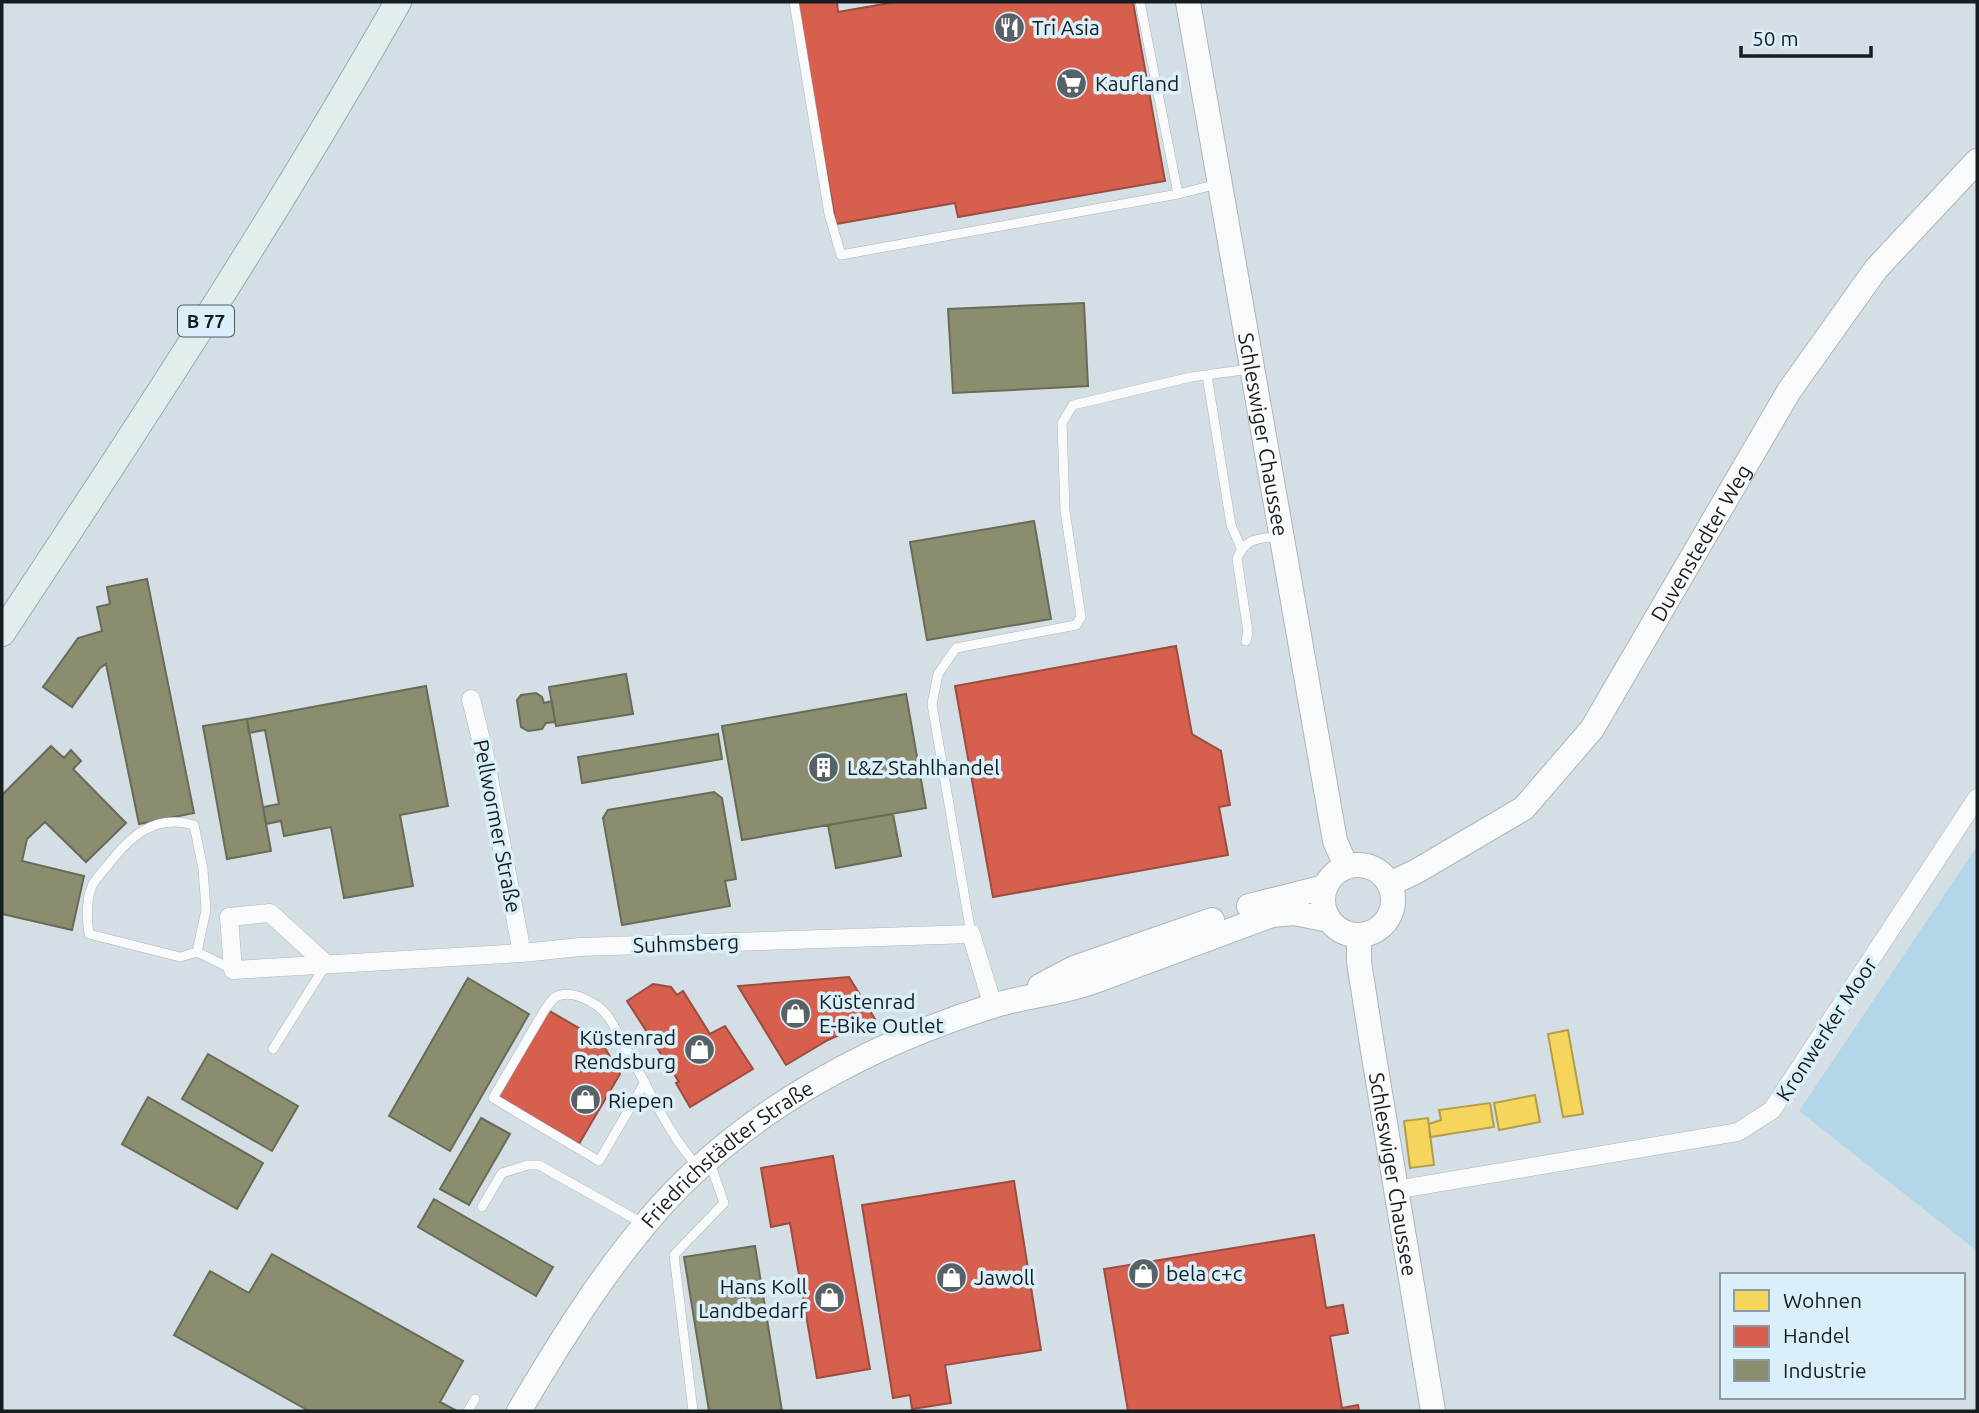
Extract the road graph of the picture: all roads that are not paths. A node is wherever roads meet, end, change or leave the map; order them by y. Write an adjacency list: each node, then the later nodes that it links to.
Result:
1 (398, 2): 12 (main road, B 77)
2 (794, 2): 7 (lane)
3 (1140, 2): 7 (lane)
4 (1188, 2): 6 (street, Schleswiger Chaussee)
5 (1977, 161): 17 (street, Duvenstedter Weg)
6 (1220, 184): 7 (lane); 8 (street, Schleswiger Chaussee)
7 (1178, 194)
8 (1252, 369): 9 (lane); 10 (street, Schleswiger Chaussee)
9 (1207, 375): 11 (lane); 20 (lane)
10 (1281, 535): 11 (lane); 16 (street, Schleswiger Chaussee)
11 (1241, 548): 13 (lane)
12 (2, 634)
13 (1246, 641)
14 (471, 699): 23 (street, Pellwormer Straße)
15 (1977, 798): 31 (street, Kronwerker Moor)
16 (1346, 866): 17 (street); 18 (street)
17 (1390, 884): 21 (street)
18 (1325, 887): 19 (street); 26 (street, Friedrichstädter Straße)
19 (1329, 920): 21 (street); 26 (street, Friedrichstädter Straße)
20 (971, 934): 23 (street, Suhmsberg); 27 (street)
21 (1359, 935): 31 (street, Schleswiger Chaussee)
22 (197, 952): 22 (lane); 25 (lane)
23 (522, 953): 24 (street, Suhmsberg)
24 (326, 964): 25 (street, Suhmsberg); 25 (street); 28 (lane)
25 (233, 970)
26 (1018, 998): 27 (street, Friedrichstädter Straße)
27 (993, 1006): 30 (street, Friedrichstädter Straße)
28 (273, 1049)
29 (645, 1082): 29 (lane); 30 (lane)
30 (705, 1165): 33 (street, Friedrichstädter Straße); 37 (lane)
31 (1395, 1189): 38 (street, Schleswiger Chaussee)
32 (482, 1207): 33 (lane)
33 (645, 1225): 35 (street, Friedrichstädter Straße)
34 (475, 1399): 36 (lane)
35 (522, 1410)
36 (468, 1411)
37 (693, 1411)
38 (1433, 1411)

